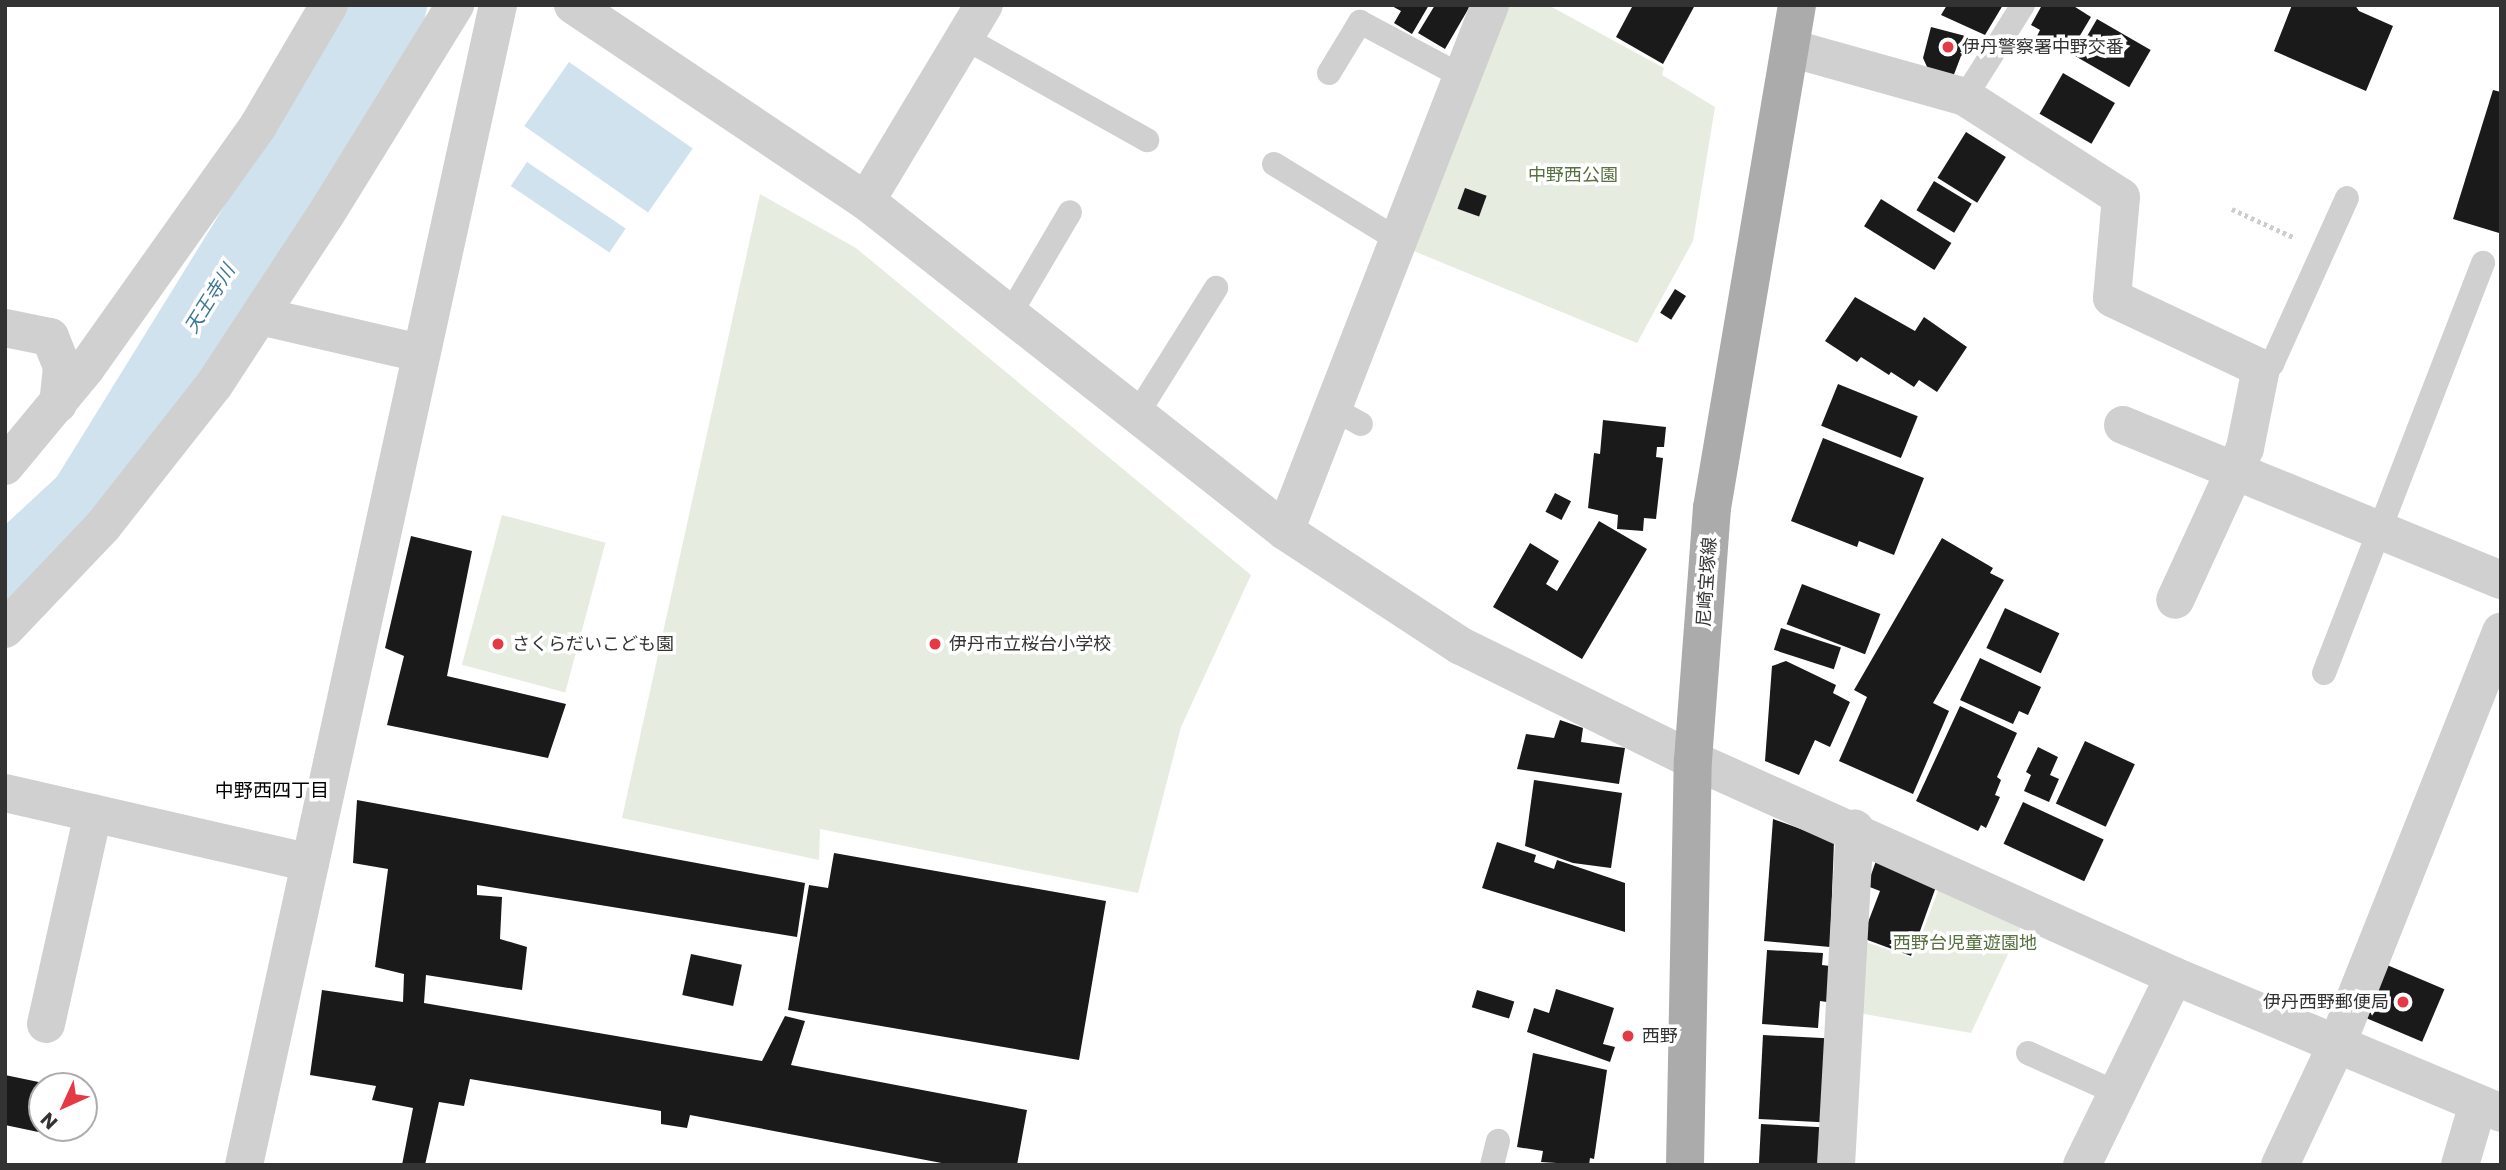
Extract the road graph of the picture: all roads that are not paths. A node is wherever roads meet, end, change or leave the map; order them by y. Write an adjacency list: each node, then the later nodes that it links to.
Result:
1 (329, 5): 27 (street)
2 (455, 5): 23 (street)
3 (498, 5): 25 (street)
4 (573, 5): 17 (street)
5 (985, 5): 9 (street)
6 (1490, 5): 12 (street)
7 (1797, 5): 10 (main road, 尼崎宝塚線)
8 (2023, 5): 13 (lane)
9 (965, 38): 14 (lane); 17 (street)
10 (1790, 48): 13 (street); 39 (main road, 尼崎宝塚線)
11 (1329, 73): 12 (lane)
12 (1461, 76): 19 (street)
13 (1965, 97): 26 (street)
14 (1147, 139)
15 (1274, 164): 19 (lane)
16 (2347, 198): 26 (lane)
17 (866, 201): 22 (street)
18 (1070, 212): 22 (lane)
19 (1398, 240): 33 (street)
20 (2483, 263): 32 (lane)
21 (1216, 288): 28 (lane)
22 (1010, 314): 28 (street)
23 (260, 316): 25 (street); 36 (street)
24 (5, 328): 27 (street)
25 (420, 352): 43 (street)
26 (2261, 368): 31 (street)
27 (58, 404): 30 (street)
28 (1137, 414): 33 (street)
29 (2123, 425): 31 (street)
30 (5, 466)
31 (2235, 468): 32 (street); 35 (street)
32 (2377, 530): 34 (street); 38 (lane)
33 (1285, 531): 39 (street)
34 (2501, 580)
35 (2175, 600)
36 (5, 629)
37 (2501, 631): 46 (street)
38 (2324, 673)
39 (1693, 760): 42 (street); 53 (main road, 尼崎宝塚線)
40 (5, 793): 41 (street)
41 (93, 813): 43 (street); 45 (street)
42 (1855, 830): 44 (street); 54 (street)
43 (310, 863): 51 (street)
44 (2174, 976): 46 (street); 48 (street)
45 (46, 1024)
46 (2337, 1044): 49 (street); 56 (street)
47 (2028, 1054): 48 (lane)
48 (2117, 1093): 55 (street)
49 (2489, 1109): 57 (street)
50 (1498, 1140): 52 (lane)
51 (244, 1165)
52 (1492, 1165)
53 (1685, 1165)
54 (1836, 1165)
55 (2082, 1165)
56 (2280, 1165)
57 (2460, 1165)

